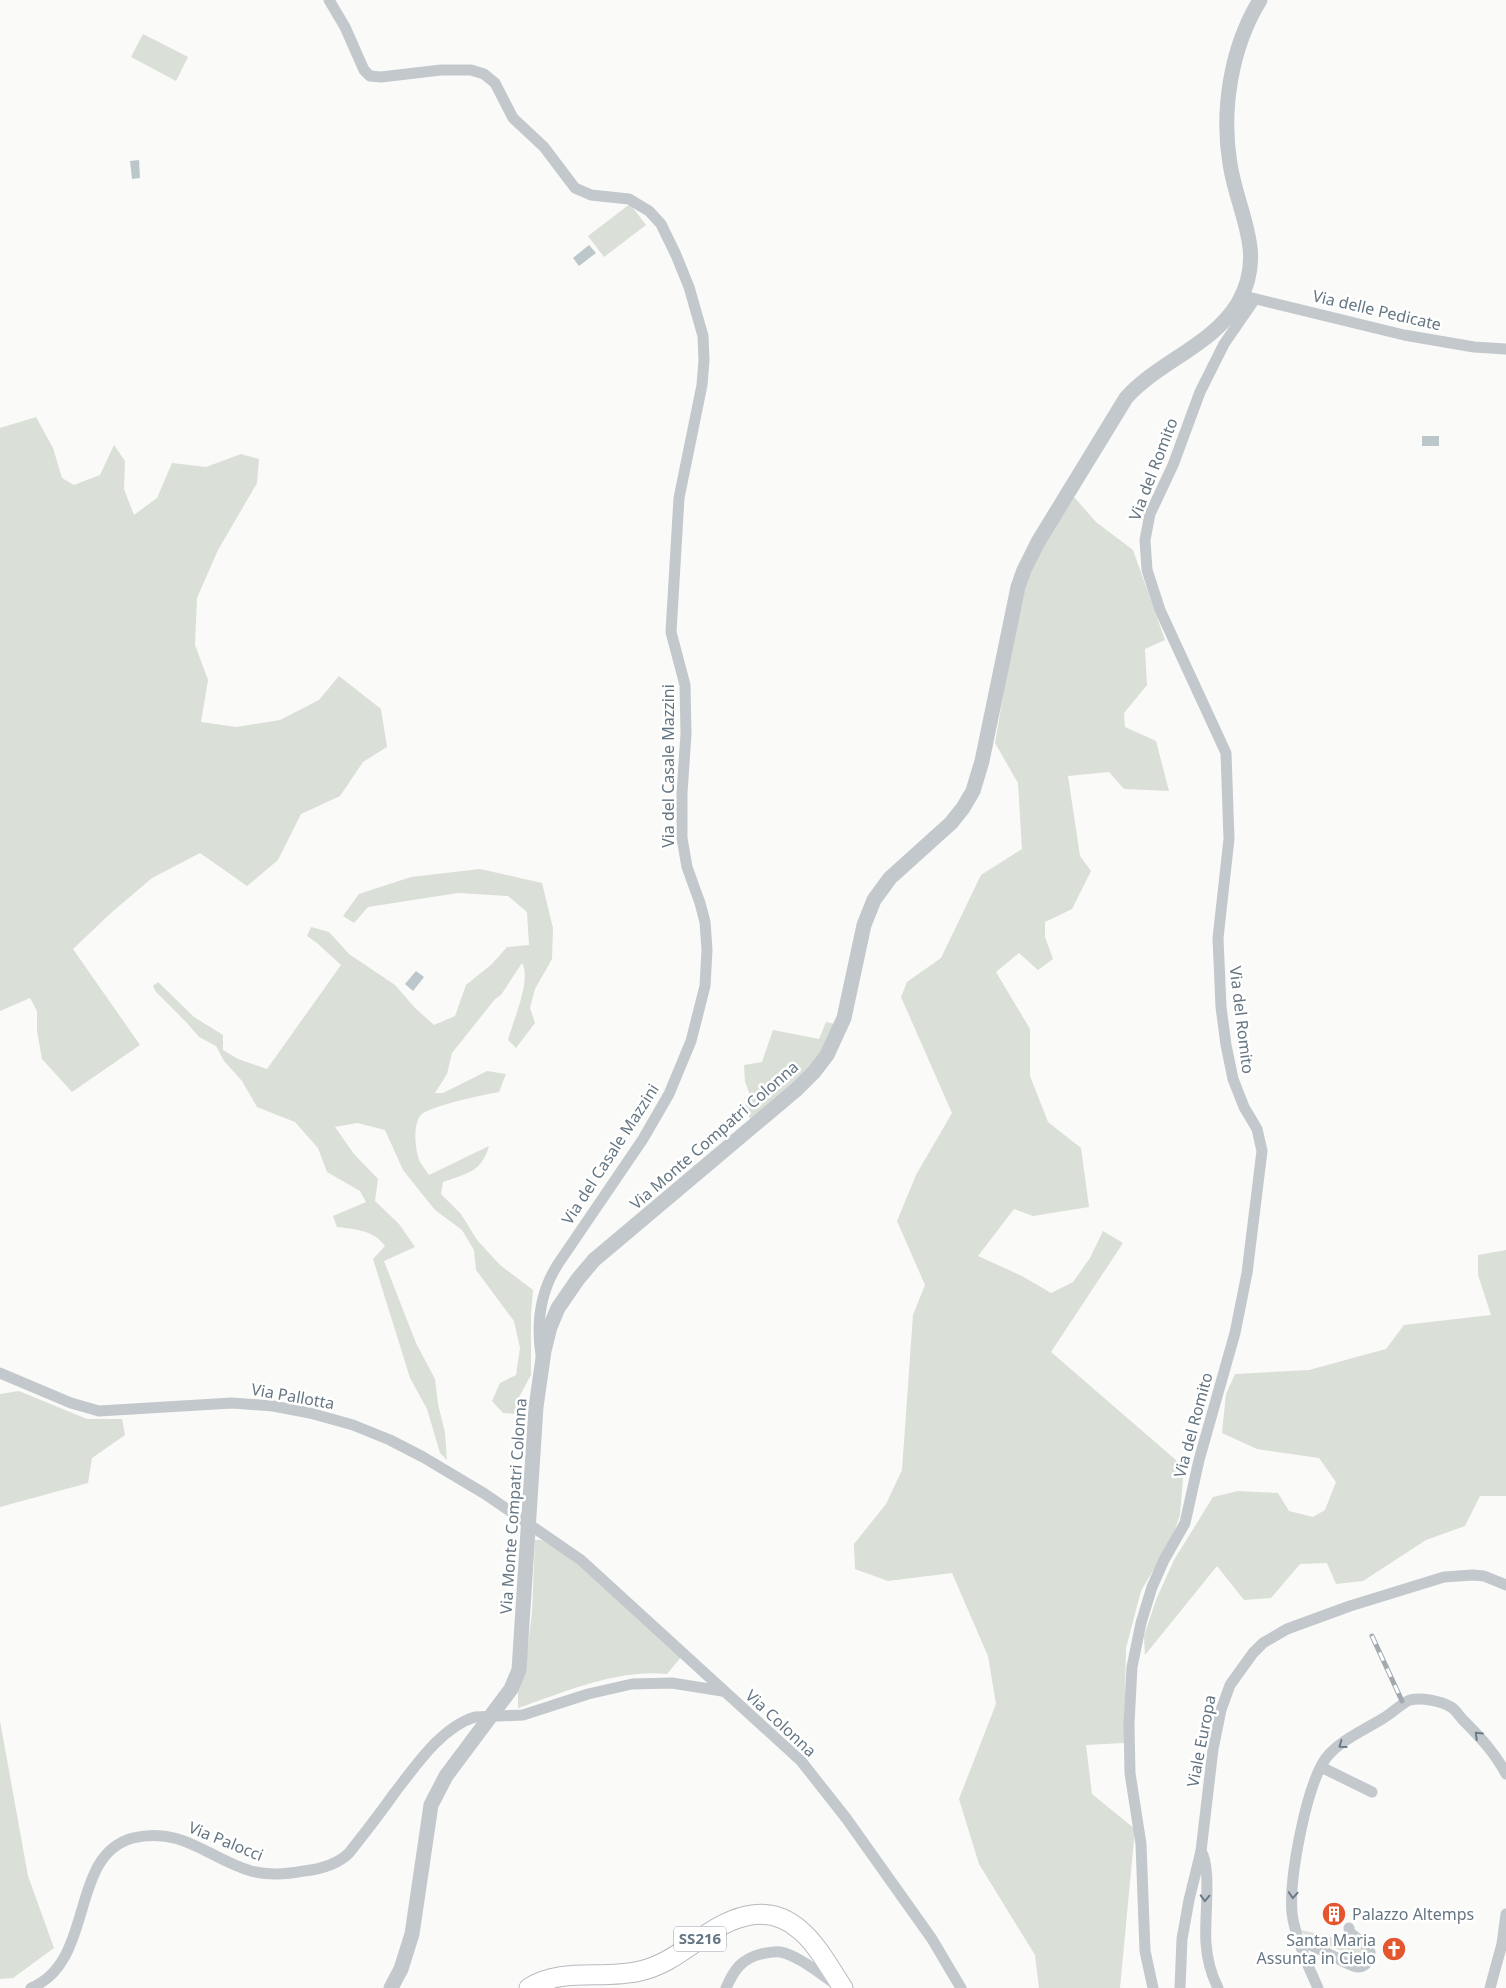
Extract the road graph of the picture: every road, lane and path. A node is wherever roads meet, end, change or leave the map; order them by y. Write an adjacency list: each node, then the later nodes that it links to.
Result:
1 (330, 0): 5 (street, Via del Casale Mazzini)
2 (1260, 0): 3 (street, Via Monte Compatri Colonna)
3 (1249, 297): 4 (street, Via delle Pedicate); 5 (street, Via Monte Compatri Colonna); 24 (street, Via del Romito)
4 (1506, 349)
5 (542, 1360): 7 (street, Via Monte Compatri Colonna)
6 (0, 1372): 7 (street, Via Pallotta)
7 (530, 1526): 9 (street, Via Colonna); 10 (street, Via Monte Compatri Colonna)
8 (1506, 1586): 14 (street, Viale Europa)
9 (722, 1691): 10 (street, Via Palocci); 23 (street, Via Colonna)
10 (491, 1716): 18 (street, Via Palocci); 19 (street, Via Monte Compatri Colonna)
11 (1321, 1767): 12 (street, one-way to 11); 13 (street); 17 (street, one-way to 17)
12 (1506, 1774)
13 (1372, 1792)
14 (1201, 1851): 25 (street, Viale Europa); 26 (street, one-way to 26)
15 (1506, 1914): 28 (street)
16 (1349, 1928): 17 (street)
17 (1300, 1942): 27 (street)
18 (31, 1988)
19 (390, 1988)
20 (529, 1988): 22 (main road, SS216)
21 (726, 1988): 22 (street)
22 (842, 1988)
23 (961, 1988)
24 (1153, 1988)
25 (1180, 1988)
26 (1218, 1988)
27 (1318, 1988)
28 (1490, 1988)

